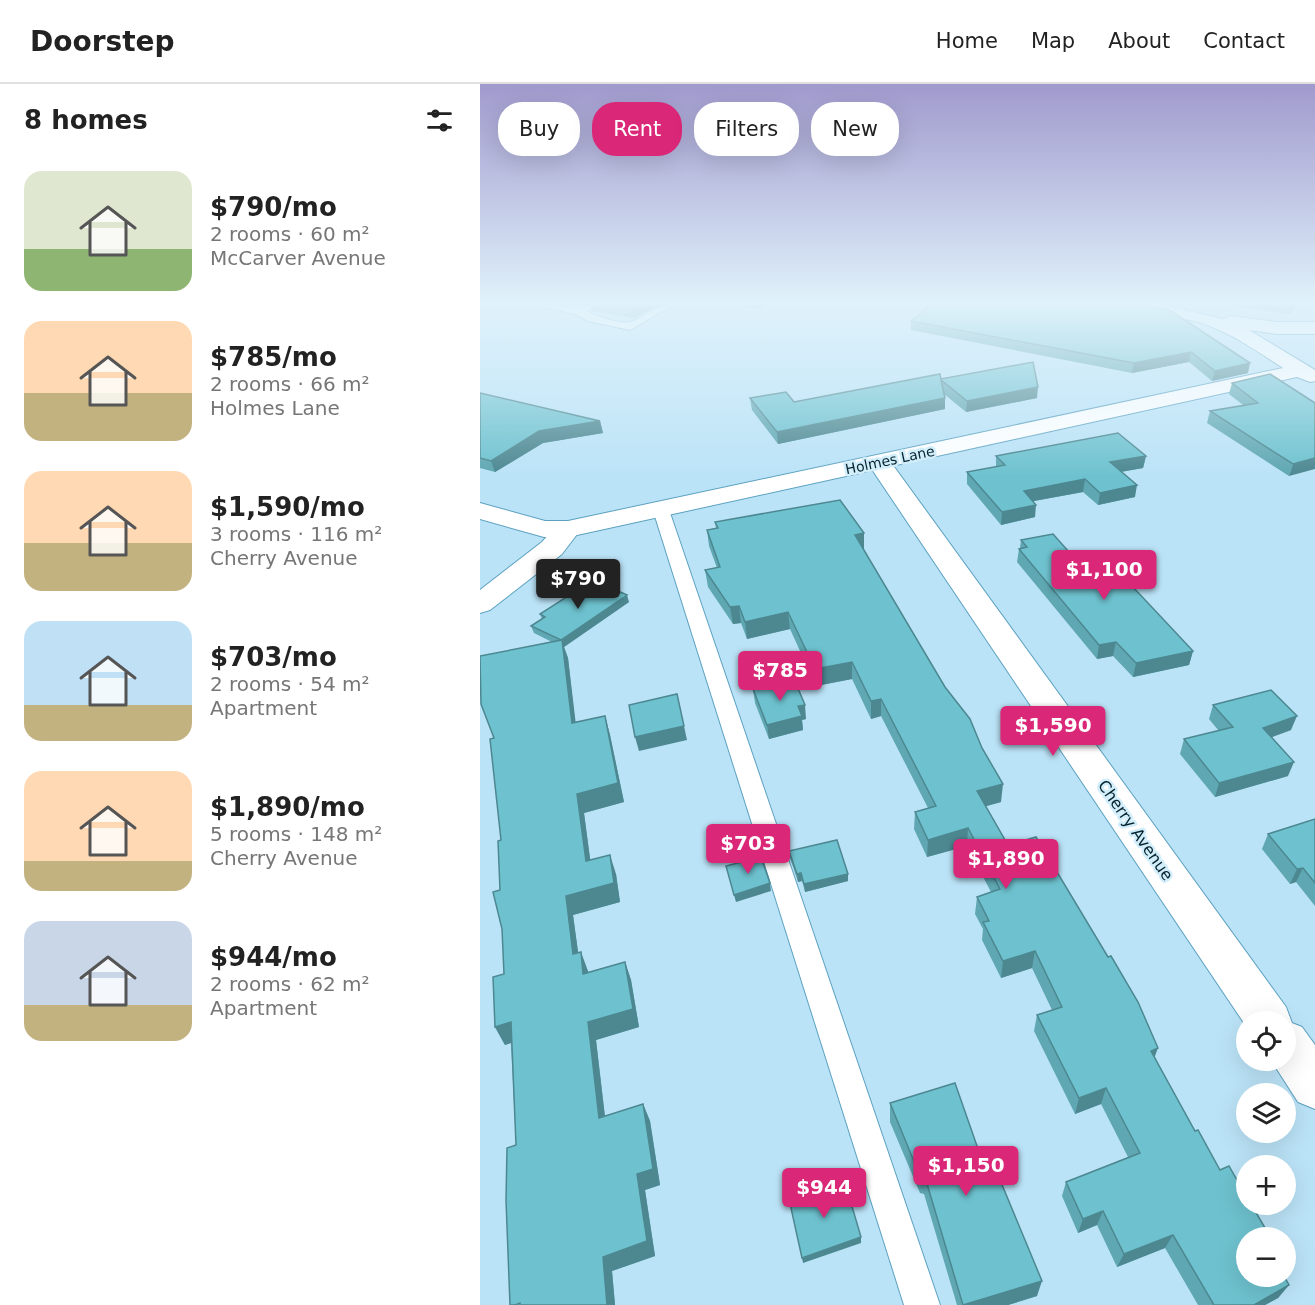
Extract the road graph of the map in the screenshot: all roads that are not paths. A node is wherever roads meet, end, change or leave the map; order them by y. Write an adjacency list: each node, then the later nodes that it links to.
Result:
1 (1299, 369): 2 (street, Holmes Lane)
2 (879, 462): 3 (street, Holmes Lane); 7 (street, Cherry Avenue)
3 (661, 510): 5 (street, Holmes Lane); 10 (lane)
4 (480, 511): 5 (street, Holmes Lane)
5 (568, 529): 6 (street)
6 (480, 604)
7 (1262, 1011)
8 (1296, 1057): 9 (street)
9 (1315, 1085)
10 (922, 1305)

